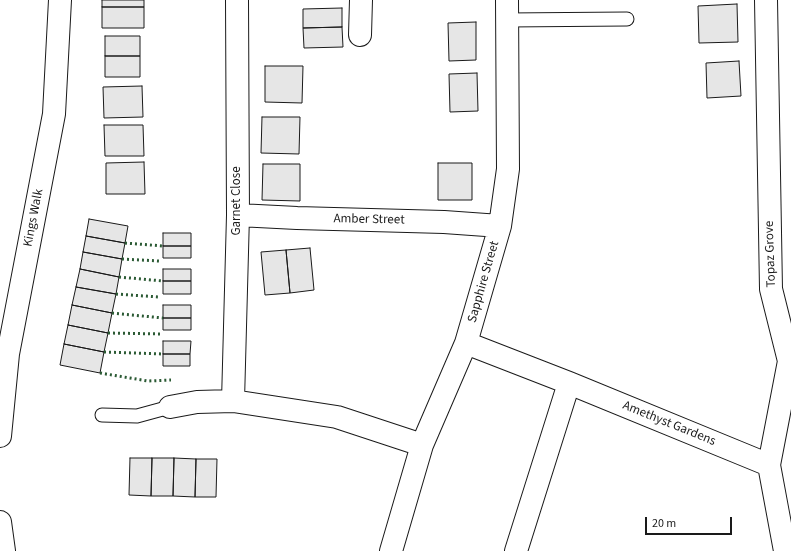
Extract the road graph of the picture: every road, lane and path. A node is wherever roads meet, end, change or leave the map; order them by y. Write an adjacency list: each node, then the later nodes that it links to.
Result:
1 (60, 0): 15 (street, Kings Walk)
2 (237, 0): 8 (street, Garnet Close)
3 (361, 0): 7 (street)
4 (766, 0): 17 (street, Topaz Grove)
5 (507, 10): 6 (lane); 9 (street, Sapphire Street)
6 (627, 19)
7 (360, 35)
8 (238, 215): 9 (street, Amber Street); 12 (street, Garnet Close)
9 (500, 226): 10 (street, Sapphire Street)
10 (466, 343): 11 (street, Amethyst Gardens); 16 (street, Sapphire Street)
11 (569, 383): 17 (street, Amethyst Gardens); 21 (street)
12 (233, 401): 13 (street); 16 (street)
13 (170, 407): 14 (lane)
14 (102, 415)
15 (0, 436)
16 (422, 445): 20 (street, Sapphire Street)
17 (769, 465): 22 (street, Topaz Grove)
18 (0, 522): 19 (street)
19 (4, 551)
20 (391, 551)
21 (516, 551)
22 (785, 551)

